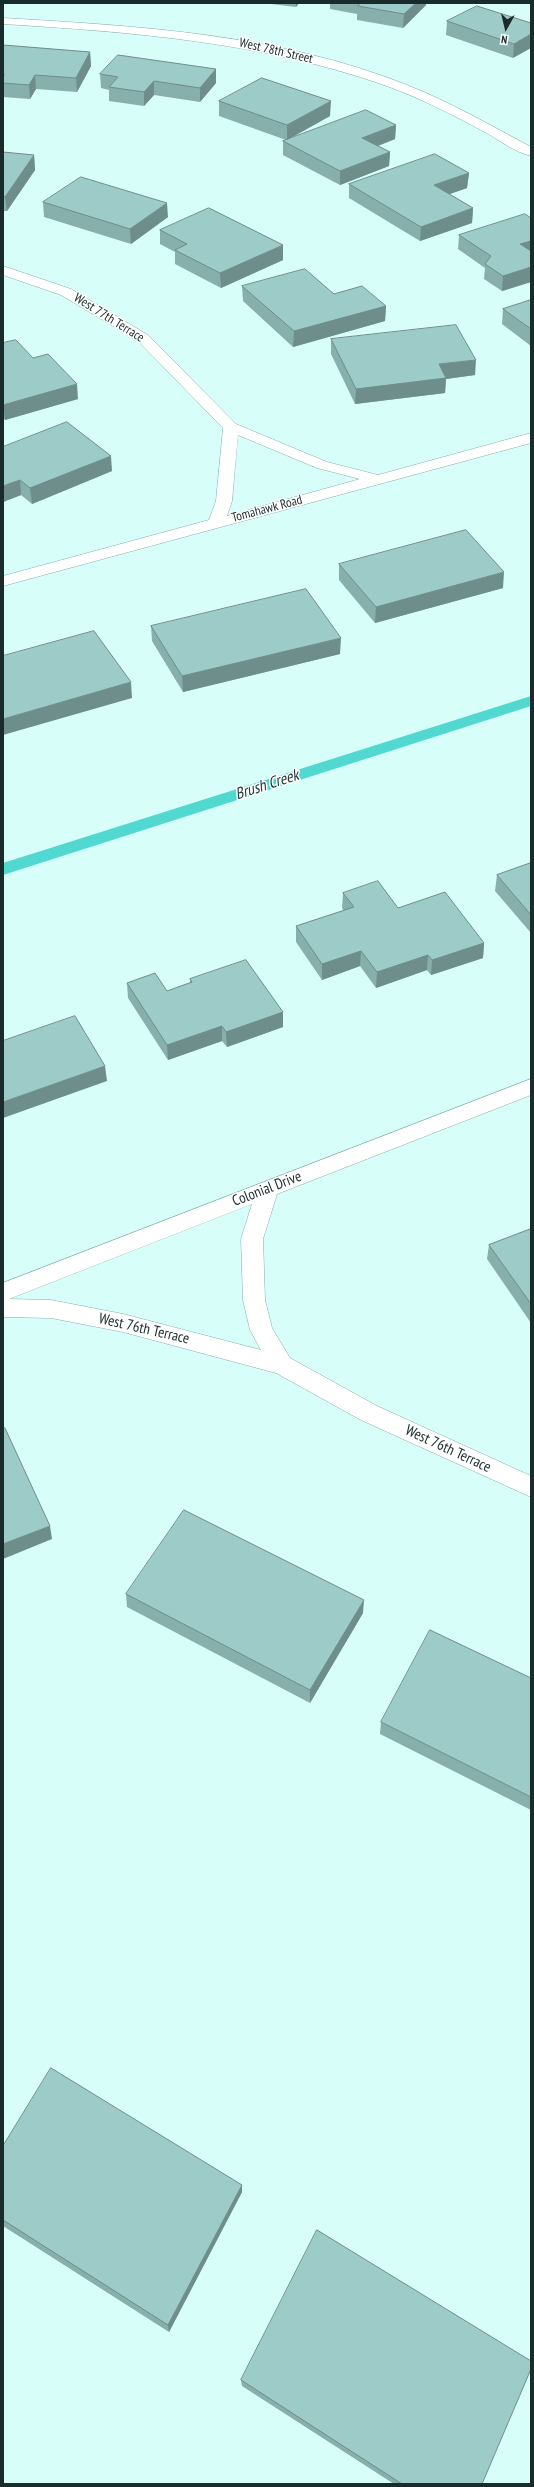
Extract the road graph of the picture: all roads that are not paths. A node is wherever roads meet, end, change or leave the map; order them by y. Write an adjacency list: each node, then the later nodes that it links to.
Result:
1 (3, 21): 2 (street, West 78th Street)
2 (531, 152)
3 (3, 270): 4 (street, West 77th Terrace)
4 (231, 427): 6 (street, West 77th Terrace); 7 (street)
5 (531, 438): 6 (street, Tomahawk Road)
6 (378, 479): 7 (street, Tomahawk Road)
7 (216, 523): 8 (street, Tomahawk Road)
8 (3, 581)
9 (531, 1087): 10 (street, Colonial Drive)
10 (268, 1189): 11 (street, Colonial Drive); 13 (street)
11 (3, 1292)
12 (3, 1308): 13 (street, West 76th Terrace)
13 (282, 1365): 14 (street, West 76th Terrace)
14 (531, 1487)

